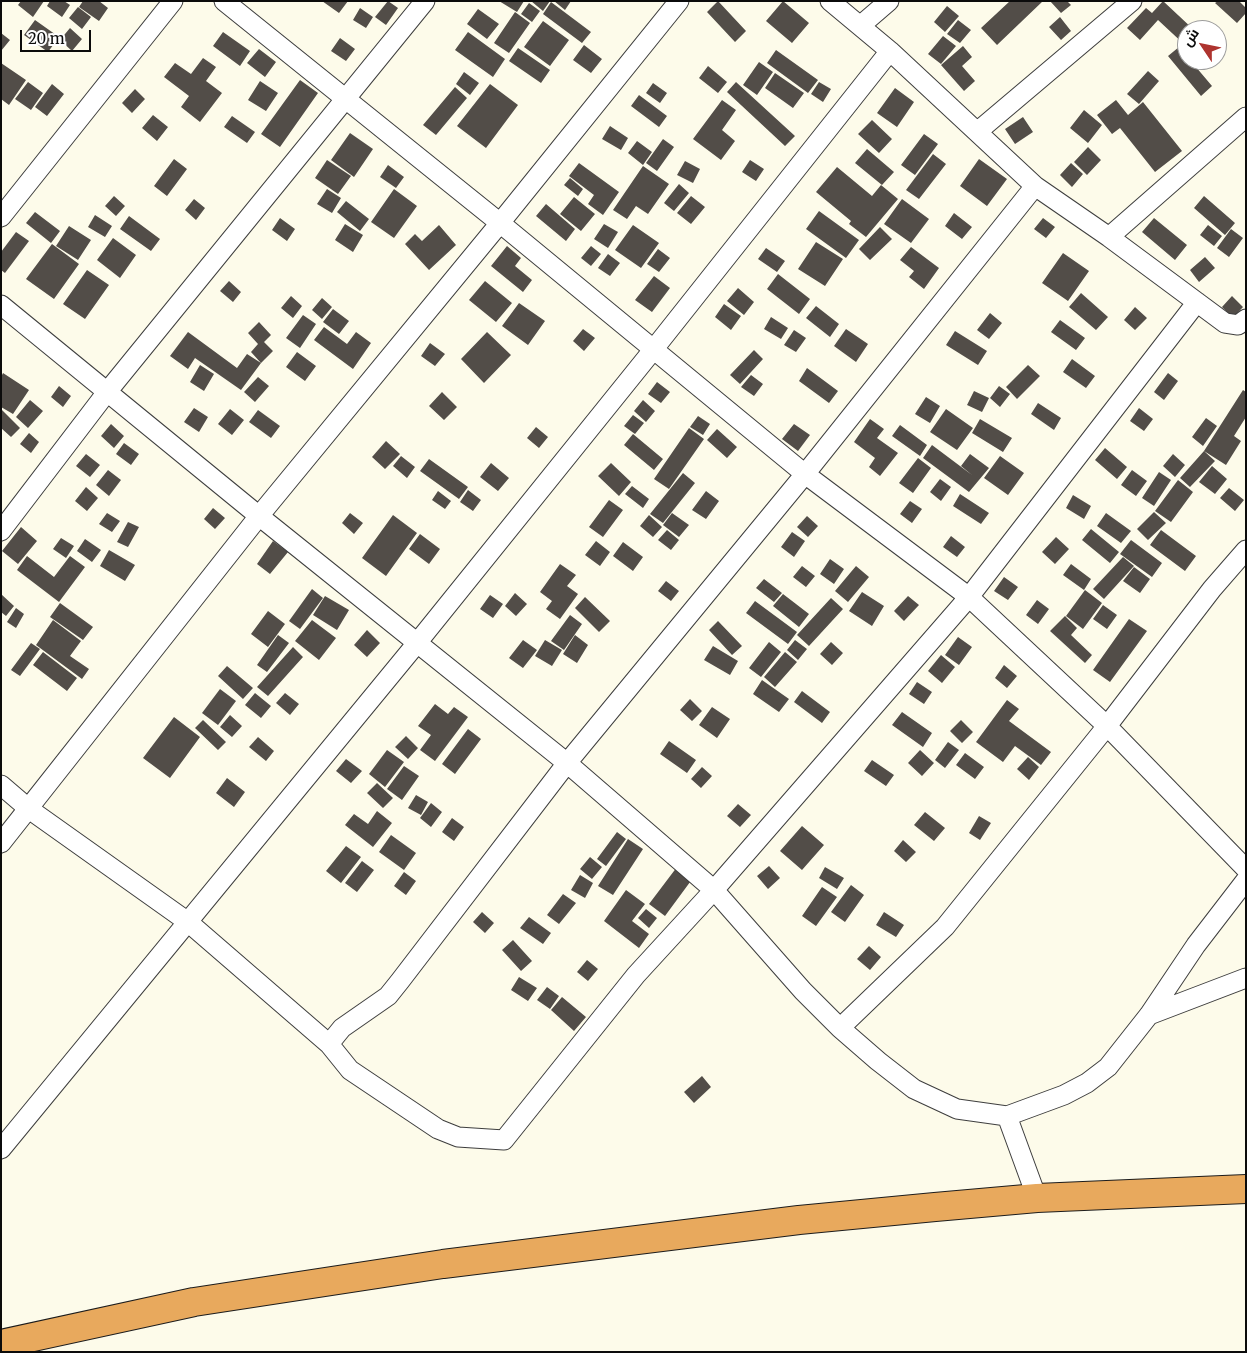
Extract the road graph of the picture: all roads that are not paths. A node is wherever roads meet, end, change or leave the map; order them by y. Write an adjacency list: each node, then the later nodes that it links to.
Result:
1 (173, 1): 14 (street)
2 (224, 1): 10 (street)
3 (425, 1): 10 (street)
4 (679, 1): 15 (street)
5 (830, 1): 8 (street)
6 (889, 1): 8 (street)
7 (1132, 1): 12 (street)
8 (860, 26): 9 (street)
9 (890, 51): 12 (street); 20 (street)
10 (345, 98): 15 (street); 21 (street)
11 (1246, 117): 16 (street)
12 (977, 132): 13 (street)
13 (1035, 186): 16 (street); 22 (street)
14 (1, 217)
15 (500, 224): 20 (street); 23 (street)
16 (1109, 237): 17 (street)
17 (1197, 302): 19 (street); 26 (street)
18 (1, 305): 21 (street)
19 (1246, 319)
20 (653, 350): 22 (street); 27 (street)
21 (107, 392): 23 (street); 24 (street)
22 (805, 474): 26 (street); 29 (street)
23 (259, 516): 27 (street); 31 (street)
24 (1, 531)
25 (1246, 550): 28 (street)
26 (969, 597): 28 (street); 35 (street)
27 (417, 643): 29 (street); 36 (street)
28 (1107, 726): 33 (street); 39 (street)
29 (567, 763): 35 (street); 40 (street)
30 (1, 785): 31 (street)
31 (29, 809): 32 (street); 36 (street)
32 (1, 843)
33 (1246, 869)
34 (1246, 880): 38 (street)
35 (714, 890): 39 (street); 40 (street)
36 (188, 922): 40 (street); 42 (street)
37 (1246, 978): 38 (street)
38 (1149, 1015): 41 (street)
39 (840, 1028): 41 (street)
40 (330, 1044)
41 (1007, 1116): 44 (street)
42 (1, 1149)
43 (1246, 1189): 44 (highway)
44 (1037, 1198): 45 (highway)
45 (1, 1344)

